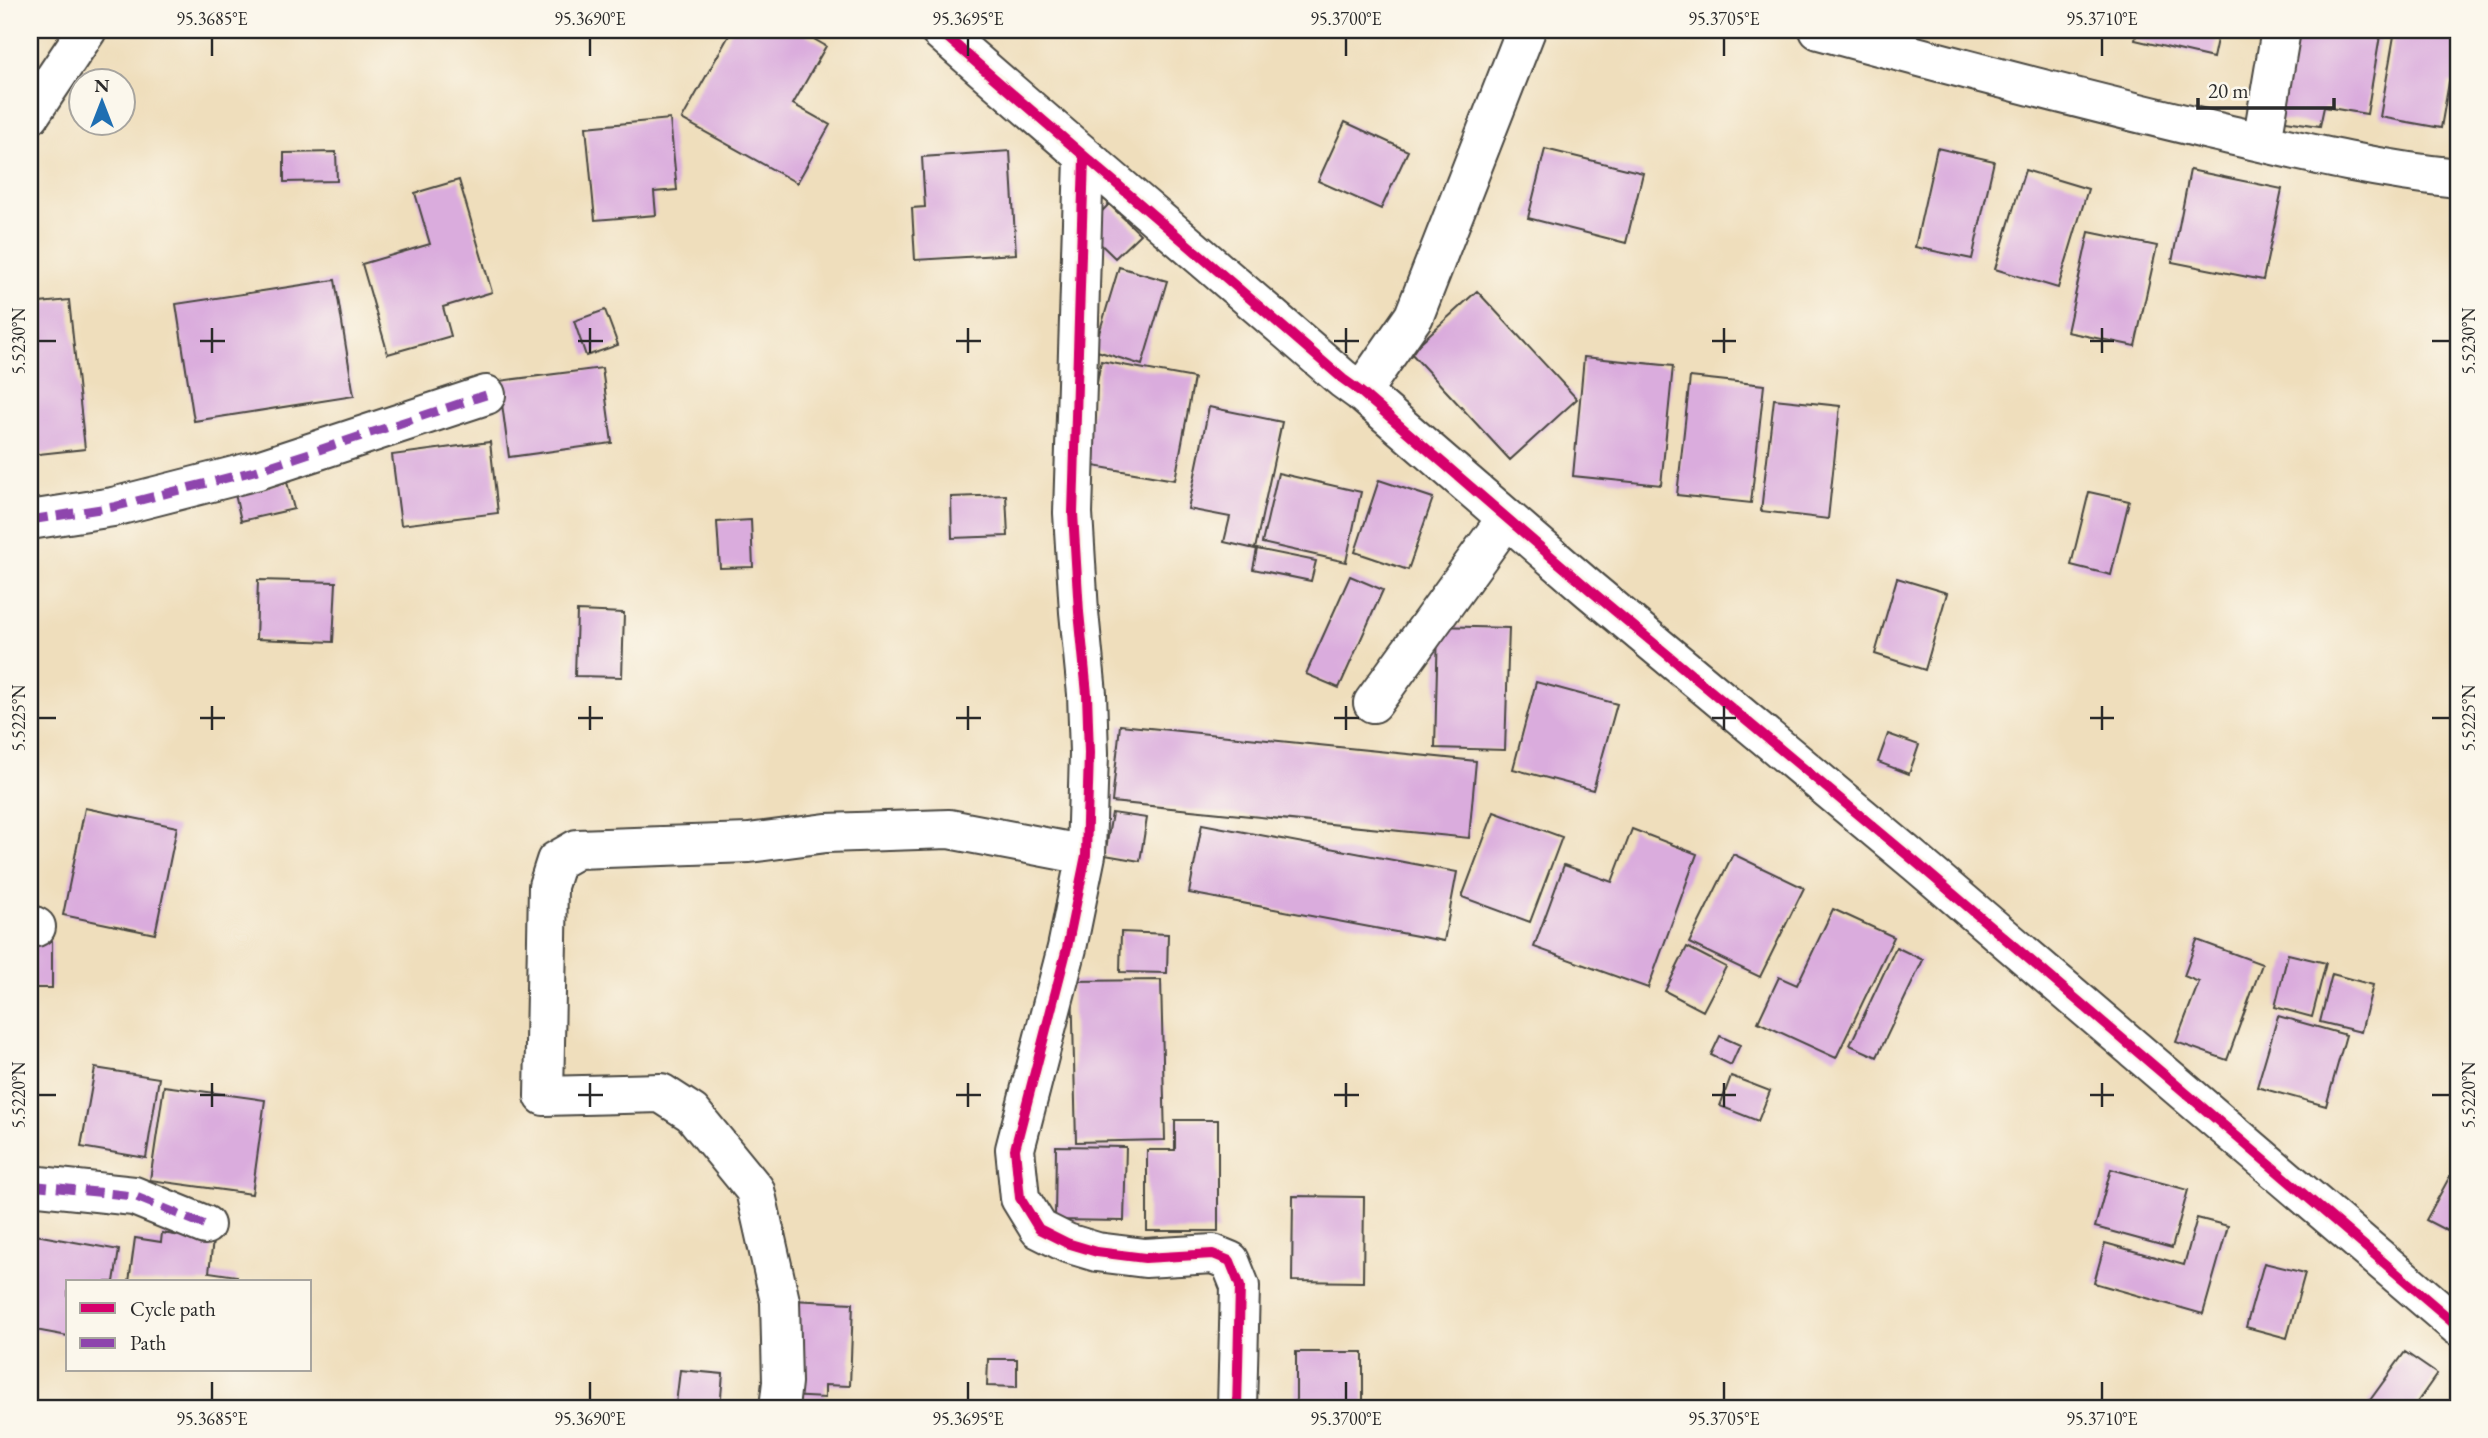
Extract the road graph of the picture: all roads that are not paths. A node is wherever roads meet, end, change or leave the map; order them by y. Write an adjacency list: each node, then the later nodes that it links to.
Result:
1 (87, 30): 6 (street)
2 (939, 30): 8 (street)
3 (1526, 30): 10 (street)
4 (1819, 30): 7 (street)
5 (2281, 30): 7 (street)
6 (30, 115)
7 (2262, 142): 9 (street)
8 (1084, 158): 10 (street); 15 (street)
9 (2458, 177)
10 (1361, 392): 12 (street)
11 (486, 395): 13 (street)
12 (1506, 519): 14 (street); 18 (street)
13 (30, 520)
14 (1373, 703)
15 (1086, 855): 19 (street); 20 (street)
16 (30, 1185): 17 (street)
17 (205, 1225)
18 (2458, 1326)
19 (779, 1408)
20 (1237, 1408)

